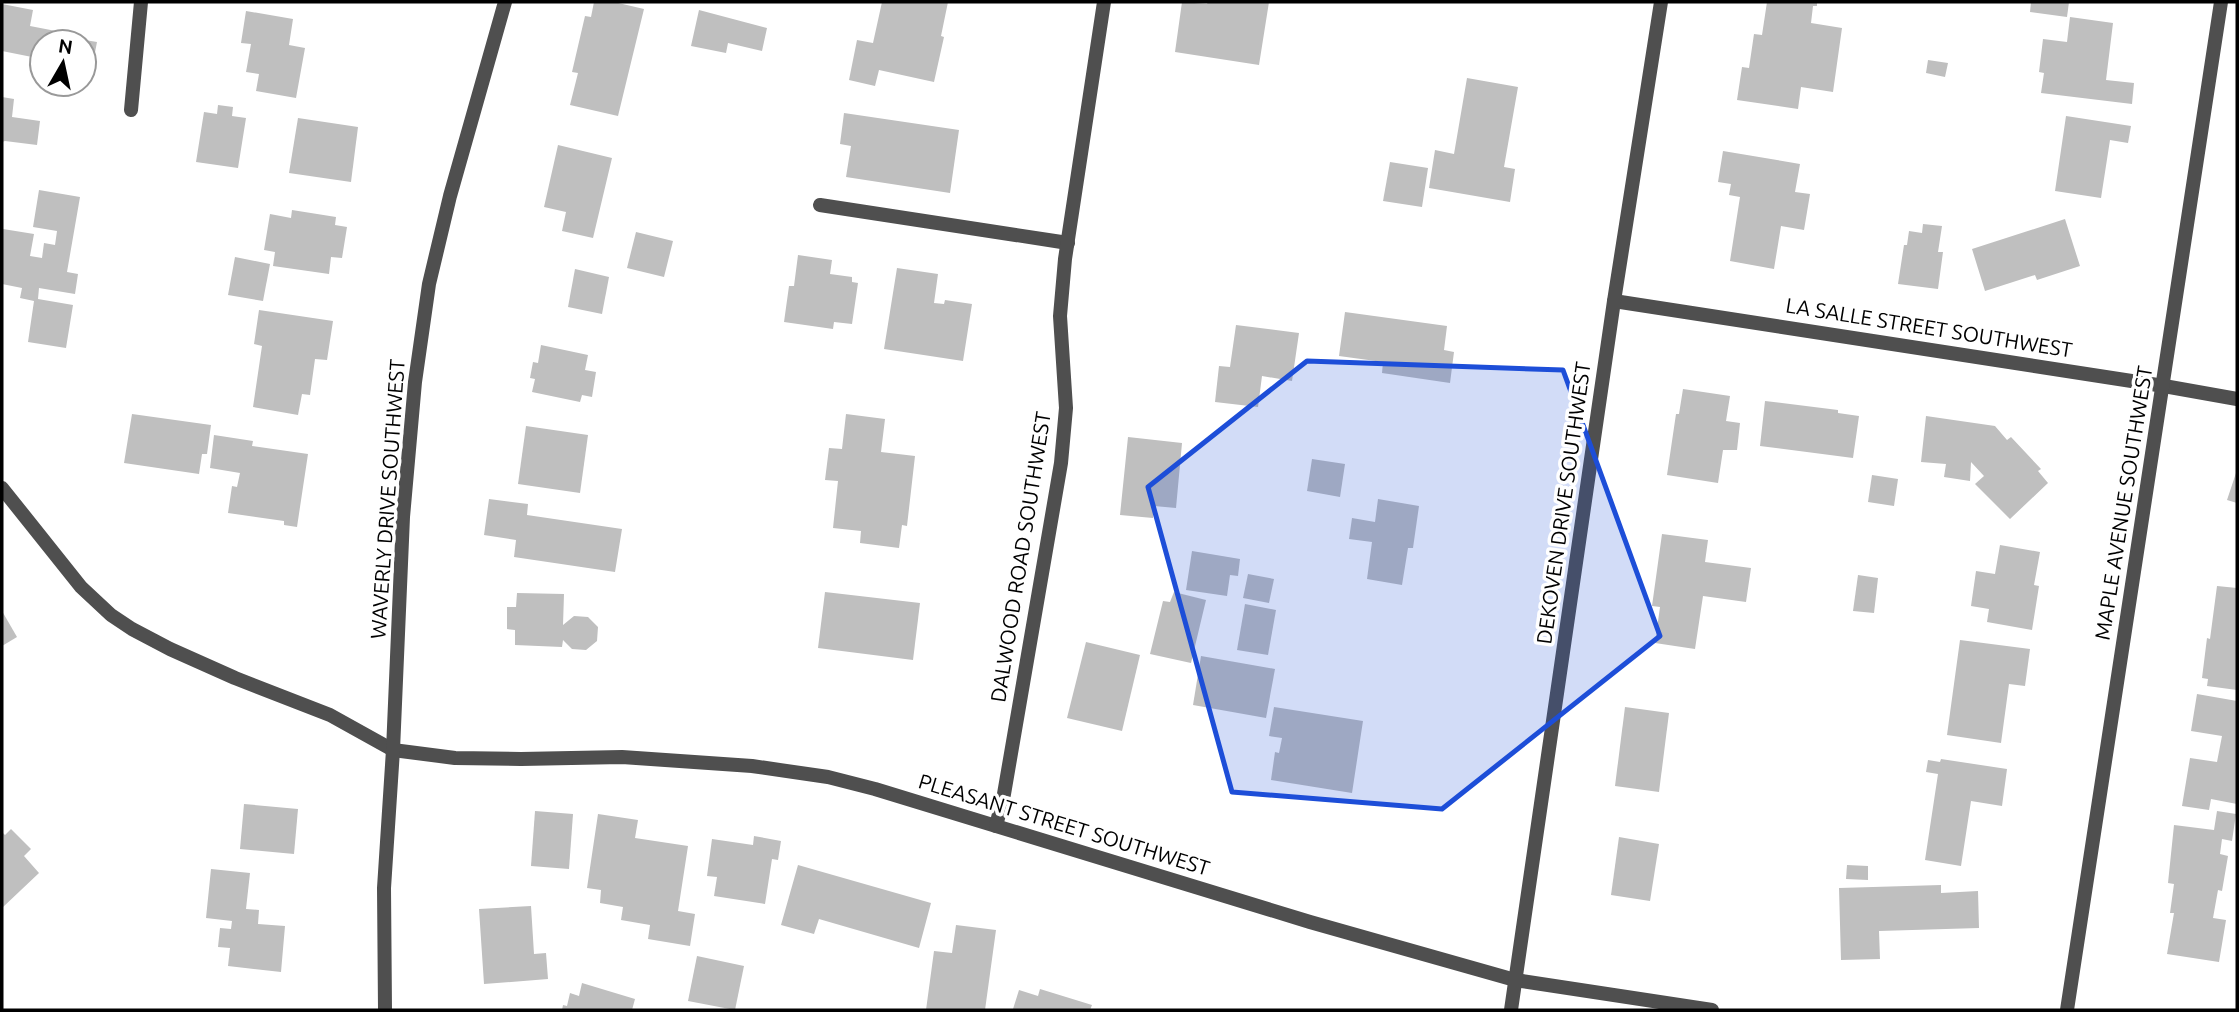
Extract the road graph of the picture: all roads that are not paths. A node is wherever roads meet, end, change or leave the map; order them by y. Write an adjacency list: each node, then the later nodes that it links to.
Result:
1 (141, 2): 6 (street)
2 (505, 2): 13 (street, WAVERLY DRIVE SOUTHWEST)
3 (1104, 2): 8 (street, DALWOOD ROAD SOUTHWEST)
4 (1661, 2): 9 (street, DEKOVEN DRIVE SOUTHWEST)
5 (2221, 2): 10 (street, MAPLE AVENUE SOUTHWEST)
6 (131, 110)
7 (820, 205): 8 (street)
8 (1068, 243): 14 (street, DALWOOD ROAD SOUTHWEST)
9 (1614, 301): 10 (street, LA SALLE STREET SOUTHWEST); 15 (street, DEKOVEN DRIVE SOUTHWEST)
10 (2164, 386): 11 (street, LA SALLE STREET SOUTHWEST); 19 (street, MAPLE AVENUE SOUTHWEST)
11 (2237, 399)
12 (2, 488): 13 (street)
13 (393, 750): 14 (street, PLEASANT STREET SOUTHWEST); 16 (street, WAVERLY DRIVE SOUTHWEST)
14 (996, 827): 15 (street, PLEASANT STREET SOUTHWEST)
15 (1515, 981): 17 (street, DEKOVEN DRIVE SOUTHWEST); 18 (street, PLEASANT STREET SOUTHWEST)
16 (385, 1010)
17 (1511, 1010)
18 (1712, 1010)
19 (2067, 1010)

